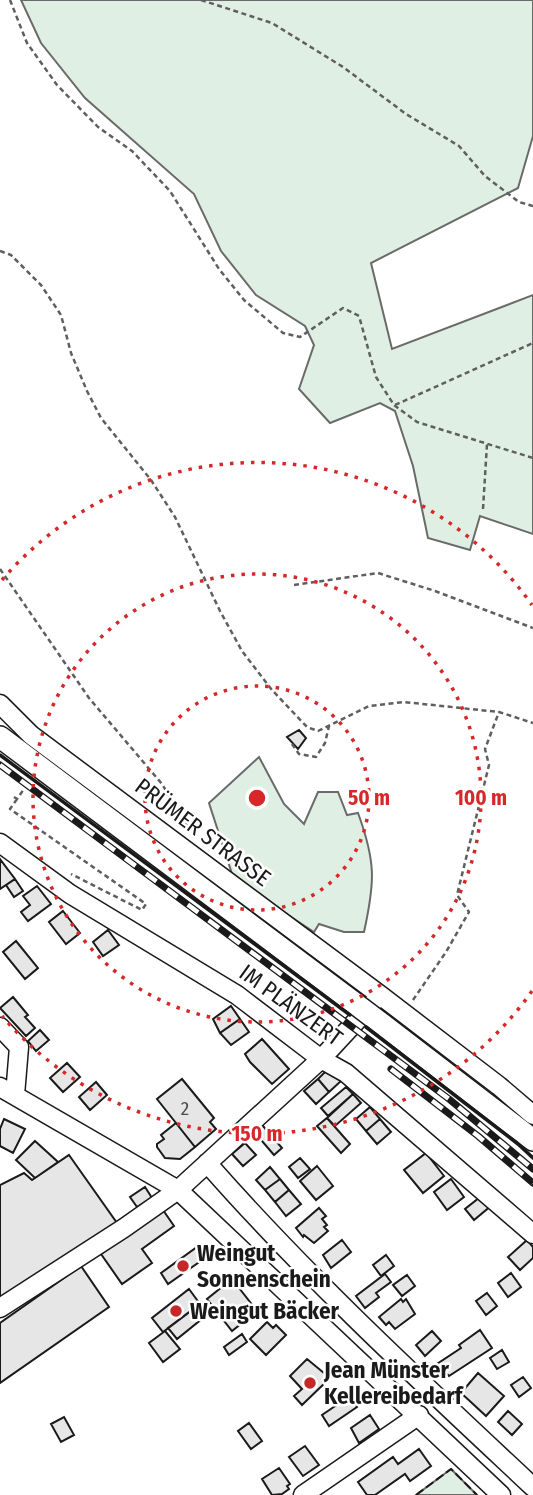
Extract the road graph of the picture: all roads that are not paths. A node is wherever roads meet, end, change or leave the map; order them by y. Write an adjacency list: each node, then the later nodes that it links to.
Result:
1 (0, 704): 4 (street, PRÜMER STRASSE)
2 (0, 737): 5 (main road, bridge)
3 (0, 843): 7 (street, IM PLÄNZERT)
4 (380, 995): 5 (street, PRÜMER STRASSE); 7 (street)
5 (395, 1020): 9 (street, PRÜMER STRASSE); 10 (main road)
6 (0, 1027): 8 (street)
7 (321, 1059): 11 (street); 13 (street, IM PLÄNZERT)
8 (7, 1091): 12 (street)
9 (533, 1115)
10 (533, 1140)
11 (207, 1163): 12 (street); 16 (street)
12 (178, 1190): 14 (street); 15 (street)
13 (533, 1234)
14 (0, 1308)
15 (419, 1415): 17 (street); 18 (street)
16 (533, 1487)
17 (303, 1495)
18 (501, 1495)

